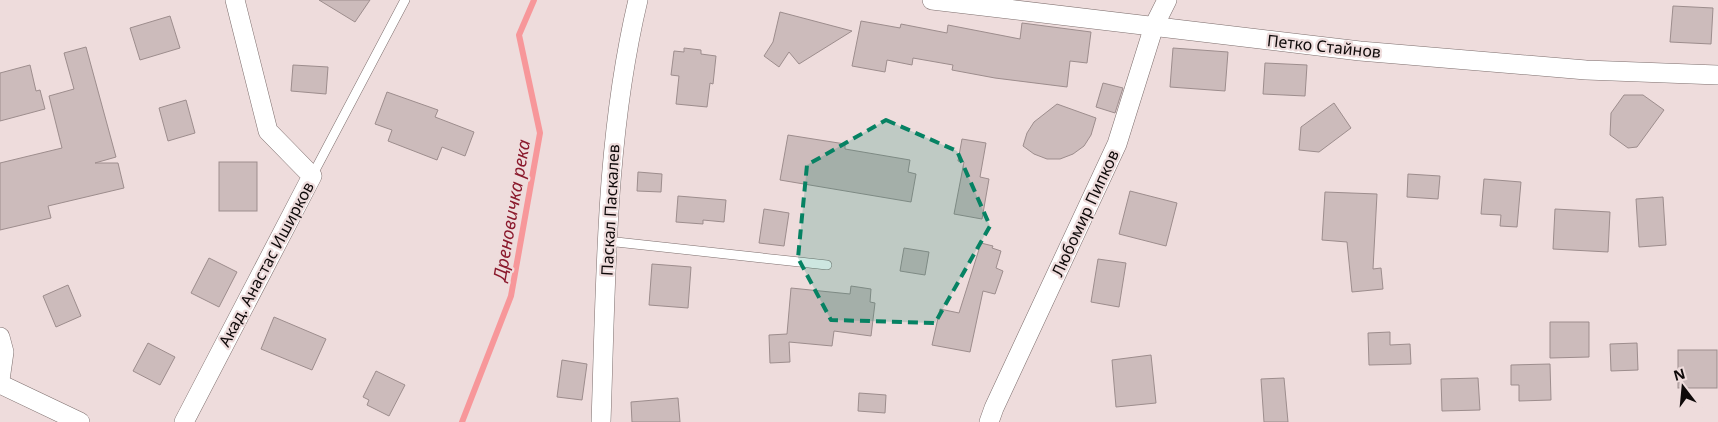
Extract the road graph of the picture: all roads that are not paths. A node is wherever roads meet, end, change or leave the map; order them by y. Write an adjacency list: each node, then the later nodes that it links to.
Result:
1 (235, 0): 8 (street, Акад. Анастас Иширков)
2 (405, 0): 8 (lane)
3 (638, 0): 9 (street, Паскал Паскалев)
4 (932, 0): 6 (street, Петко Стайнов)
5 (1167, 0): 6 (street, Любомир Пипков)
6 (1154, 26): 7 (street, Петко Стайнов); 17 (street, Любомир Пипков)
7 (1718, 75)
8 (312, 176): 15 (street, Акад. Анастас Иширков)
9 (607, 241): 10 (lane); 16 (street, Паскал Паскалев)
10 (827, 265)
11 (0, 337): 12 (street)
12 (0, 380)
13 (0, 384): 14 (street)
14 (80, 422)
15 (184, 422)
16 (601, 422)
17 (989, 422)

